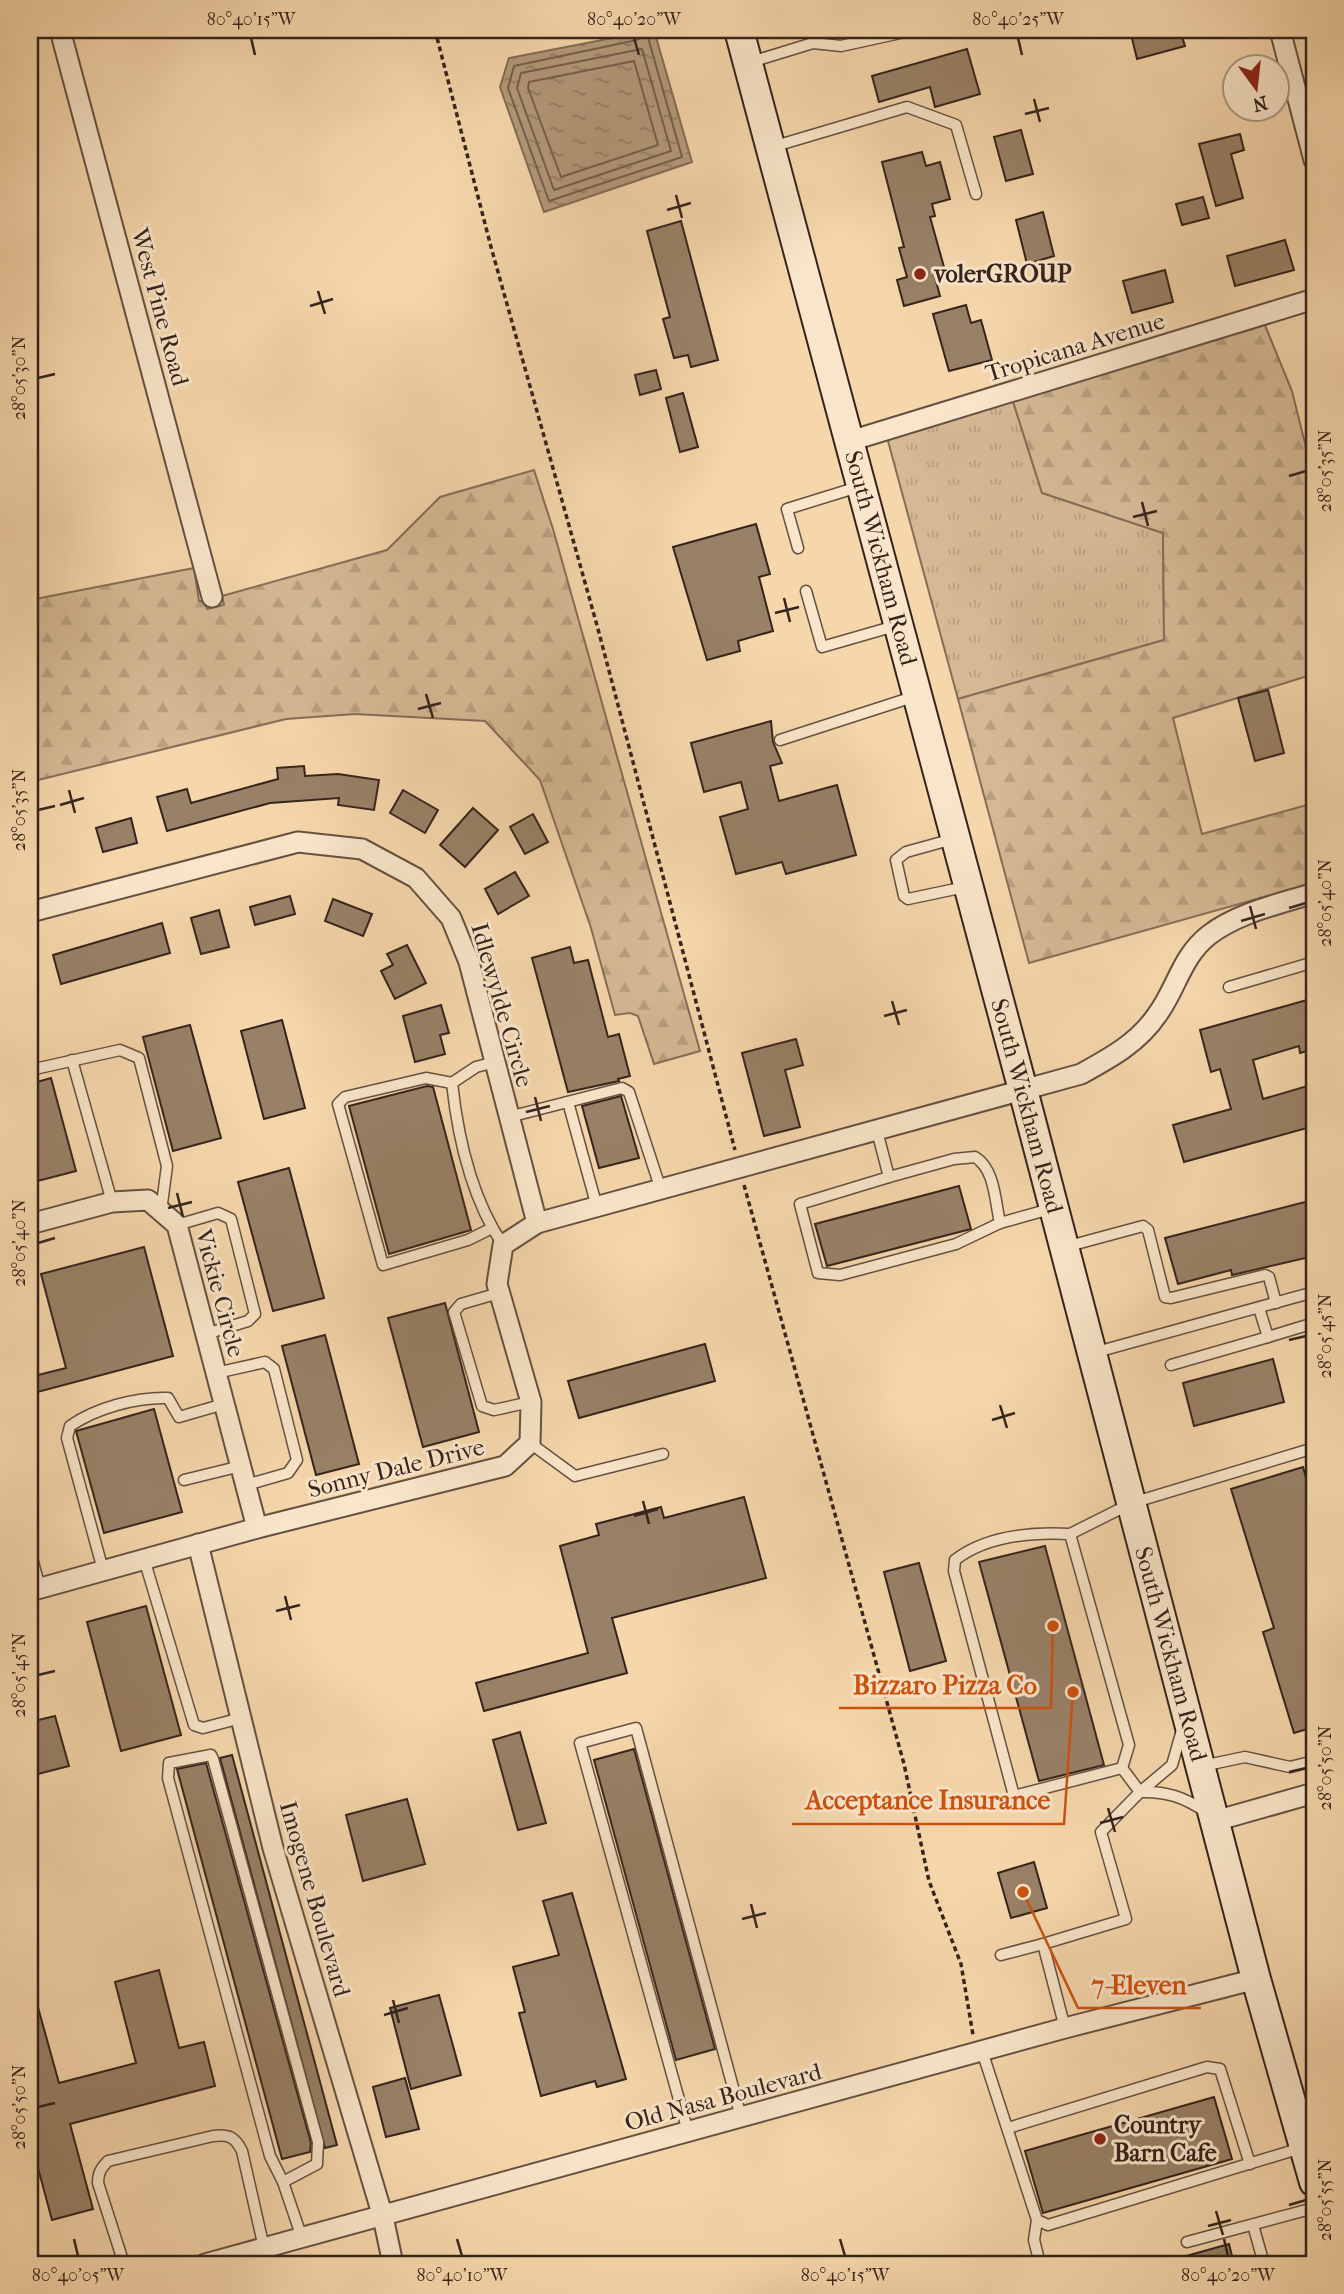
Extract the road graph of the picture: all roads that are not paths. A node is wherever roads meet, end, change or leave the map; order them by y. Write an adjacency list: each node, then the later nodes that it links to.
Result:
1 (60, 30): 14 (street, West Pine Road)
2 (739, 30): 5 (main road, South Wickham Road)
3 (914, 30): 5 (lane)
4 (1280, 30): 7 (street)
5 (748, 62): 6 (main road, South Wickham Road)
6 (771, 147): 8 (lane); 10 (main road, South Wickham Road)
7 (1314, 160)
8 (976, 194)
9 (1314, 299): 10 (street, Tropicana Avenue)
10 (850, 441): 11 (main road, South Wickham Road)
11 (862, 486): 12 (lane); 15 (main road, South Wickham Road)
12 (798, 548)
13 (806, 591): 15 (lane)
14 (212, 597)
15 (899, 625): 16 (main road, South Wickham Road)
16 (918, 695): 17 (lane); 18 (main road, South Wickham Road)
17 (780, 740)
18 (956, 838): 19 (main road, South Wickham Road); 19 (lane)
19 (969, 886): 28 (main road, South Wickham Road)
20 (1314, 893): 28 (street)
21 (30, 912): 25 (street, Idlewylde Circle)
22 (1314, 962): 23 (lane)
23 (1229, 987)
24 (72, 1060): 26 (lane); 34 (lane); 37 (lane)
25 (495, 1062): 27 (lane); 30 (street, Idlewylde Circle)
26 (30, 1070)
27 (452, 1083): 42 (lane); 42 (lane)
28 (1023, 1090): 31 (street); 36 (main road, South Wickham Road)
29 (568, 1102): 30 (lane); 33 (lane); 35 (lane)
30 (509, 1116): 38 (street, Idlewylde Circle)
31 (877, 1131): 32 (lane); 33 (street)
32 (889, 1177): 39 (lane); 39 (lane)
33 (661, 1190): 35 (street)
34 (111, 1202): 37 (street, Vickie Circle); 40 (street, Vickie Circle)
35 (597, 1207): 38 (street)
36 (1054, 1208): 39 (lane); 44 (main road, South Wickham Road)
37 (161, 1211): 41 (street, Vickie Circle)
38 (537, 1223): 43 (street)
39 (1000, 1223)
40 (30, 1224)
41 (177, 1225): 50 (street, Vickie Circle); 50 (lane)
42 (492, 1228): 43 (lane)
43 (503, 1245): 46 (street)
44 (1065, 1247): 47 (lane); 52 (main road, South Wickham Road)
45 (1314, 1292): 47 (lane)
46 (499, 1293): 55 (street); 55 (lane)
47 (1276, 1303): 48 (lane)
48 (1259, 1308): 51 (lane); 52 (lane)
49 (1314, 1324): 51 (lane)
50 (206, 1335): 54 (street, Vickie Circle)
51 (1268, 1337): 53 (lane)
52 (1093, 1353): 62 (main road, South Wickham Road)
53 (1171, 1365)
54 (216, 1373): 56 (street, Vickie Circle); 60 (lane)
55 (531, 1402): 57 (street)
56 (225, 1404): 60 (street, Vickie Circle); 68 (lane)
57 (530, 1443): 59 (lane); 63 (street, Sonny Dale Drive)
58 (1314, 1448): 62 (lane)
59 (663, 1454)
60 (243, 1475): 61 (lane); 63 (street, Vickie Circle)
61 (184, 1480)
62 (1132, 1503): 64 (lane); 70 (main road, South Wickham Road)
63 (257, 1528): 65 (street, Sonny Dale Drive)
64 (1070, 1534): 74 (lane); 74 (lane)
65 (198, 1544): 67 (street, Sonny Dale Drive); 71 (street, Imogene Boulevard)
66 (30, 1551): 69 (lane)
67 (144, 1559): 68 (street, Sonny Dale Drive); 71 (lane)
68 (103, 1570): 69 (street, Sonny Dale Drive)
69 (35, 1589)
70 (1186, 1713): 73 (main road, South Wickham Road); 75 (lane)
71 (241, 1718): 91 (street, Imogene Boulevard)
72 (1314, 1761): 73 (lane)
73 (1201, 1767): 77 (main road, South Wickham Road)
74 (1122, 1768): 75 (lane)
75 (1140, 1792): 77 (lane); 78 (lane)
76 (1314, 1793): 77 (street)
77 (1215, 1821): 80 (main road, South Wickham Road)
78 (1043, 1944): 79 (lane); 81 (lane)
79 (1001, 1955)
80 (1256, 1979): 81 (street, Old Nasa Boulevard); 86 (main road, South Wickham Road)
81 (1065, 2028): 82 (street, Old Nasa Boulevard)
82 (979, 2052): 83 (street, Old Nasa Boulevard); 84 (lane)
83 (741, 2117): 85 (street, Old Nasa Boulevard); 85 (lane)
84 (1007, 2129): 87 (lane); 92 (lane)
85 (688, 2132): 91 (street, Old Nasa Boulevard)
86 (1307, 2138): 87 (lane); 89 (main road, South Wickham Road)
87 (1250, 2164): 92 (lane)
88 (283, 2182): 88 (lane); 94 (lane)
89 (1314, 2182)
90 (1314, 2208): 93 (lane)
91 (383, 2217): 94 (street, Old Nasa Boulevard); 99 (street, Imogene Boulevard)
92 (1037, 2220): 100 (lane)
93 (1253, 2225): 95 (lane); 101 (lane)
94 (302, 2238): 96 (street, Old Nasa Boulevard)
95 (1187, 2242)
96 (264, 2248): 97 (lane); 98 (street, Old Nasa Boulevard)
97 (124, 2264)
98 (205, 2264)
99 (393, 2264)
100 (1040, 2264)
101 (1264, 2264)

